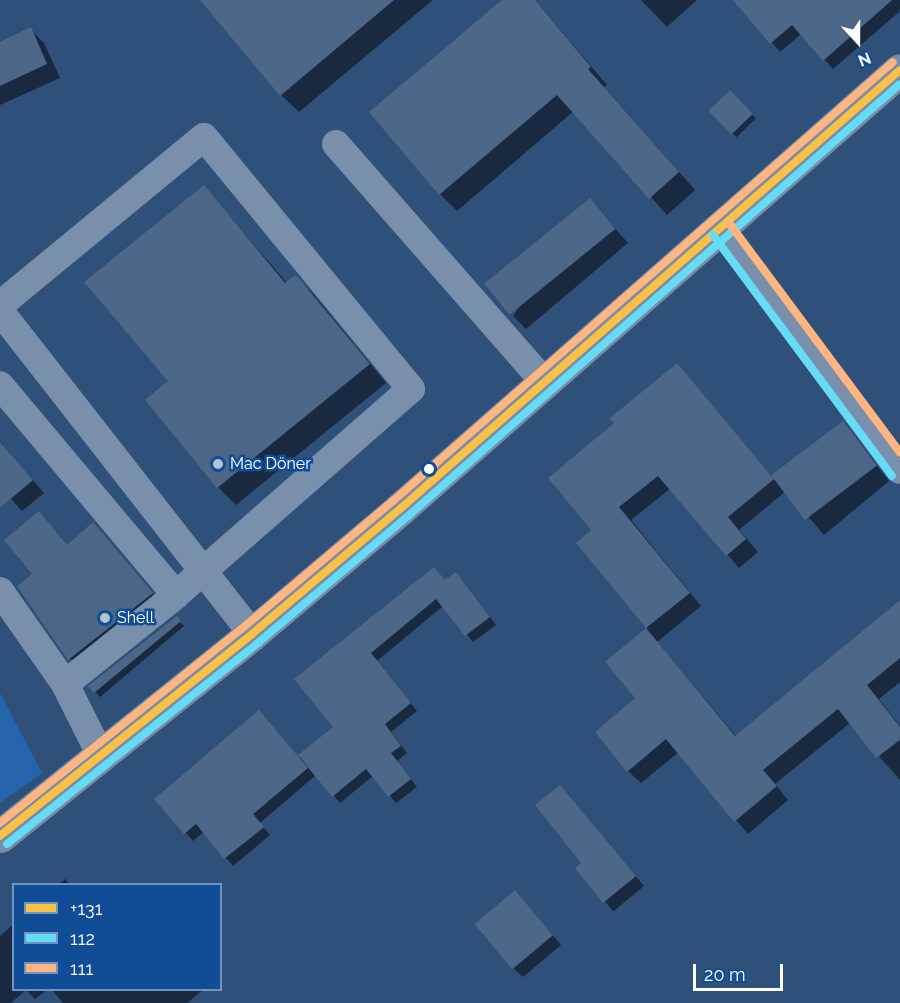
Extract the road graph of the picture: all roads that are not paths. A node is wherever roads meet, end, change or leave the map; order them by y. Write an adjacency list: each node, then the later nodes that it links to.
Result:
1 (900, 70): 3 (main road)
2 (336, 144): 6 (street)
3 (721, 229): 6 (main road); 8 (street)
4 (0, 305): 9 (street)
5 (0, 311): 9 (street)
6 (545, 382): 12 (main road)
7 (0, 385): 11 (street)
8 (900, 470)
9 (202, 573): 11 (street); 12 (street)
10 (0, 591): 13 (street)
11 (176, 595): 13 (street)
12 (252, 634): 14 (main road)
13 (65, 684): 14 (street)
14 (100, 754): 15 (main road)
15 (0, 836)

